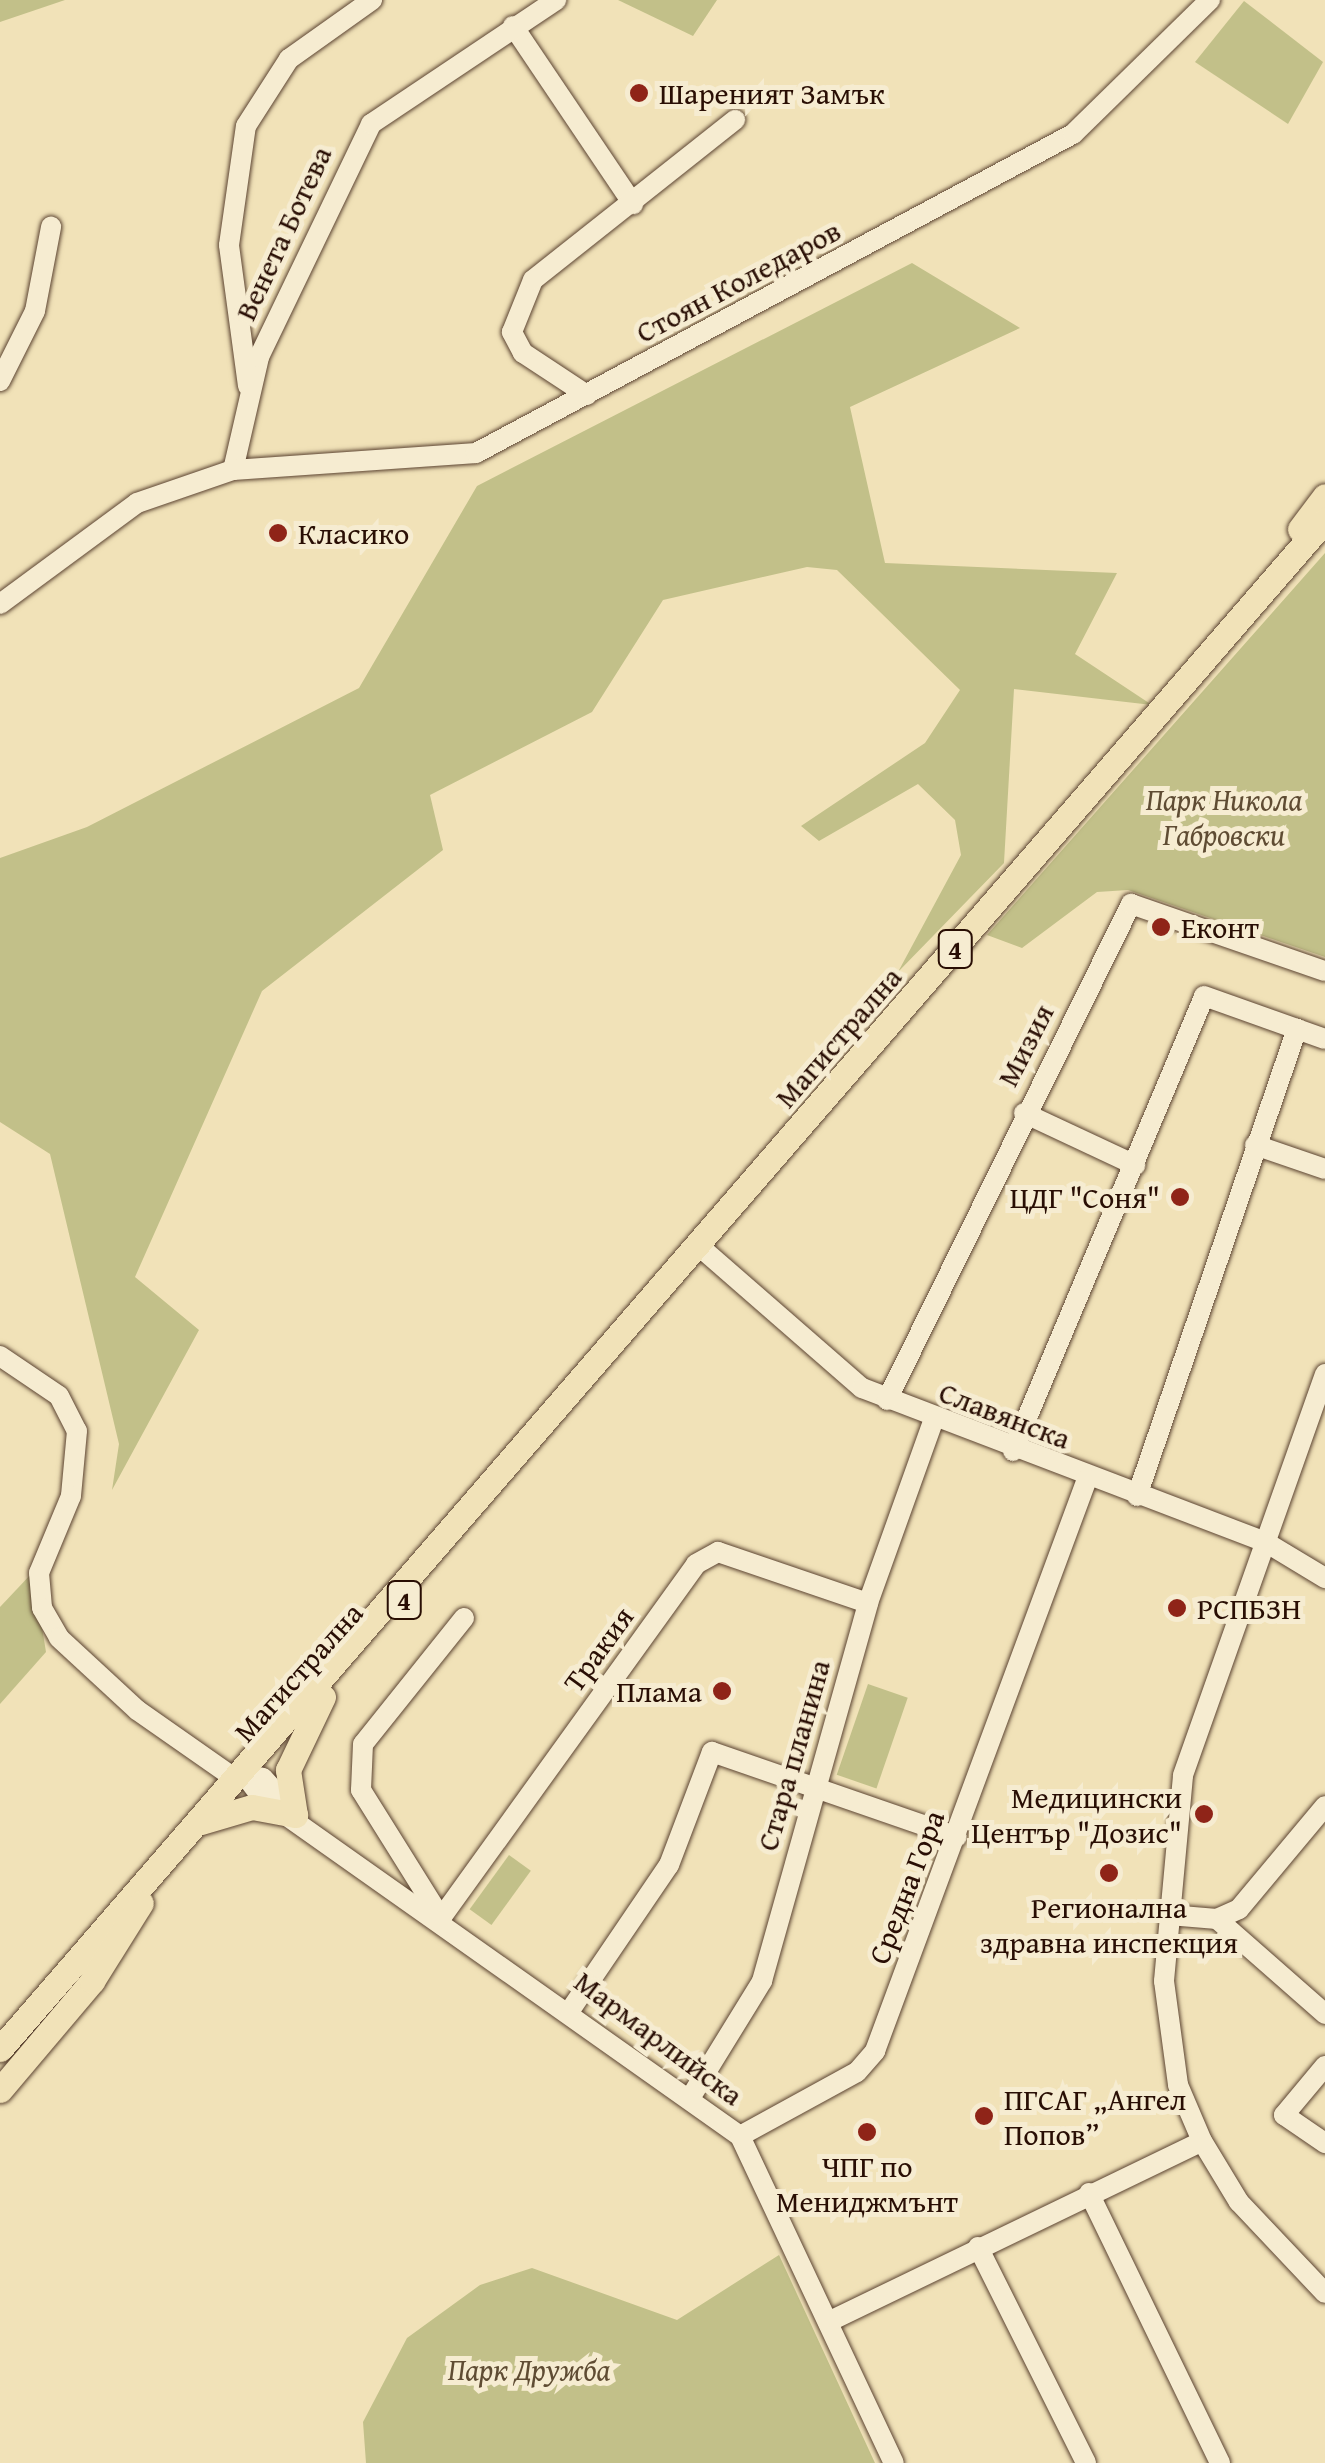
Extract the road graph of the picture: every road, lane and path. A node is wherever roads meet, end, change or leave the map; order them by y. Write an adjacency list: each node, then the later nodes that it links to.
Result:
1 (372, 0): 9 (street)
2 (556, 0): 4 (street, Венета Ботева)
3 (1210, 0): 10 (street, Стоян Коледаров)
4 (513, 26): 6 (street); 9 (street, Венета Ботева)
5 (735, 120): 6 (street)
6 (634, 204): 10 (street)
7 (51, 227): 8 (street)
8 (0, 381)
9 (248, 388): 11 (street, Венета Ботева)
10 (587, 395): 11 (street, Стоян Коледаров)
11 (232, 470): 14 (street, Стоян Коледаров)
12 (1325, 496): 15 (main road, Магистрална / 4)
13 (1325, 520): 15 (main road, Магистрална / 4)
14 (0, 604)
15 (1199, 666): 23 (main road, Магистрална / 4)
16 (1325, 971): 19 (street, Мизия)
17 (1297, 1029): 18 (street); 20 (street); 21 (street)
18 (1325, 1038)
19 (1024, 1113): 21 (street); 27 (street, Мизия)
20 (1254, 1144): 22 (street); 31 (street)
21 (1136, 1165): 29 (street)
22 (1325, 1169)
23 (700, 1246): 24 (main road, Магистрална / 4); 27 (street, Славянска)
24 (679, 1266): 36 (main road, Магистрална / 4); 37 (main road, Магистрална / 4)
25 (0, 1356): 37 (street, Мармарлийска)
26 (1325, 1374): 32 (street)
27 (887, 1400): 28 (street, Славянска)
28 (934, 1421): 29 (street, Славянска); 34 (street, Стара планина)
29 (1013, 1451): 30 (street, Славянска)
30 (1087, 1479): 31 (street, Славянска); 42 (street, Средна Гора)
31 (1138, 1496): 32 (street, Славянска)
32 (1267, 1543): 33 (street, Славянска); 44 (street)
33 (1325, 1578)
34 (868, 1603): 38 (street, Стара планина); 45 (street, Тракия)
35 (464, 1618): 45 (street)
36 (323, 1697): 37 (main road, Магистрална / 4); 39 (main road)
37 (245, 1772): 39 (street, Мармарлийска); 41 (main road, Магистрална / 4)
38 (813, 1786): 42 (street); 48 (street); 54 (street, Стара планина)
39 (295, 1815): 41 (main road); 45 (street, Мармарлийска)
40 (1321, 1820): 46 (street)
41 (193, 1829): 43 (main road, Магистрална / 4)
42 (957, 1837): 55 (street, Средна Гора)
43 (162, 1863): 47 (main road, Магистрална / 4); 53 (main road)
44 (1169, 1915): 46 (street); 56 (street)
45 (441, 1918): 48 (street, Мармарлийска)
46 (1217, 1919): 49 (street)
47 (59, 1981): 50 (main road); 51 (main road, Магистрална / 4)
48 (570, 2008): 54 (street, Мармарлийска)
49 (1325, 2014)
50 (0, 2026)
51 (0, 2049)
52 (1325, 2066): 57 (street)
53 (0, 2090)
54 (692, 2095): 55 (street, Мармарлийска)
55 (740, 2136): 61 (street, Мармарлийска)
56 (1202, 2141): 58 (street); 60 (street)
57 (1325, 2144)
58 (1088, 2193): 59 (street); 64 (street)
59 (978, 2248): 61 (street); 63 (street)
60 (1325, 2293)
61 (828, 2322): 62 (street, Мармарлийска)
62 (894, 2463)
63 (1086, 2463)
64 (1220, 2463)

